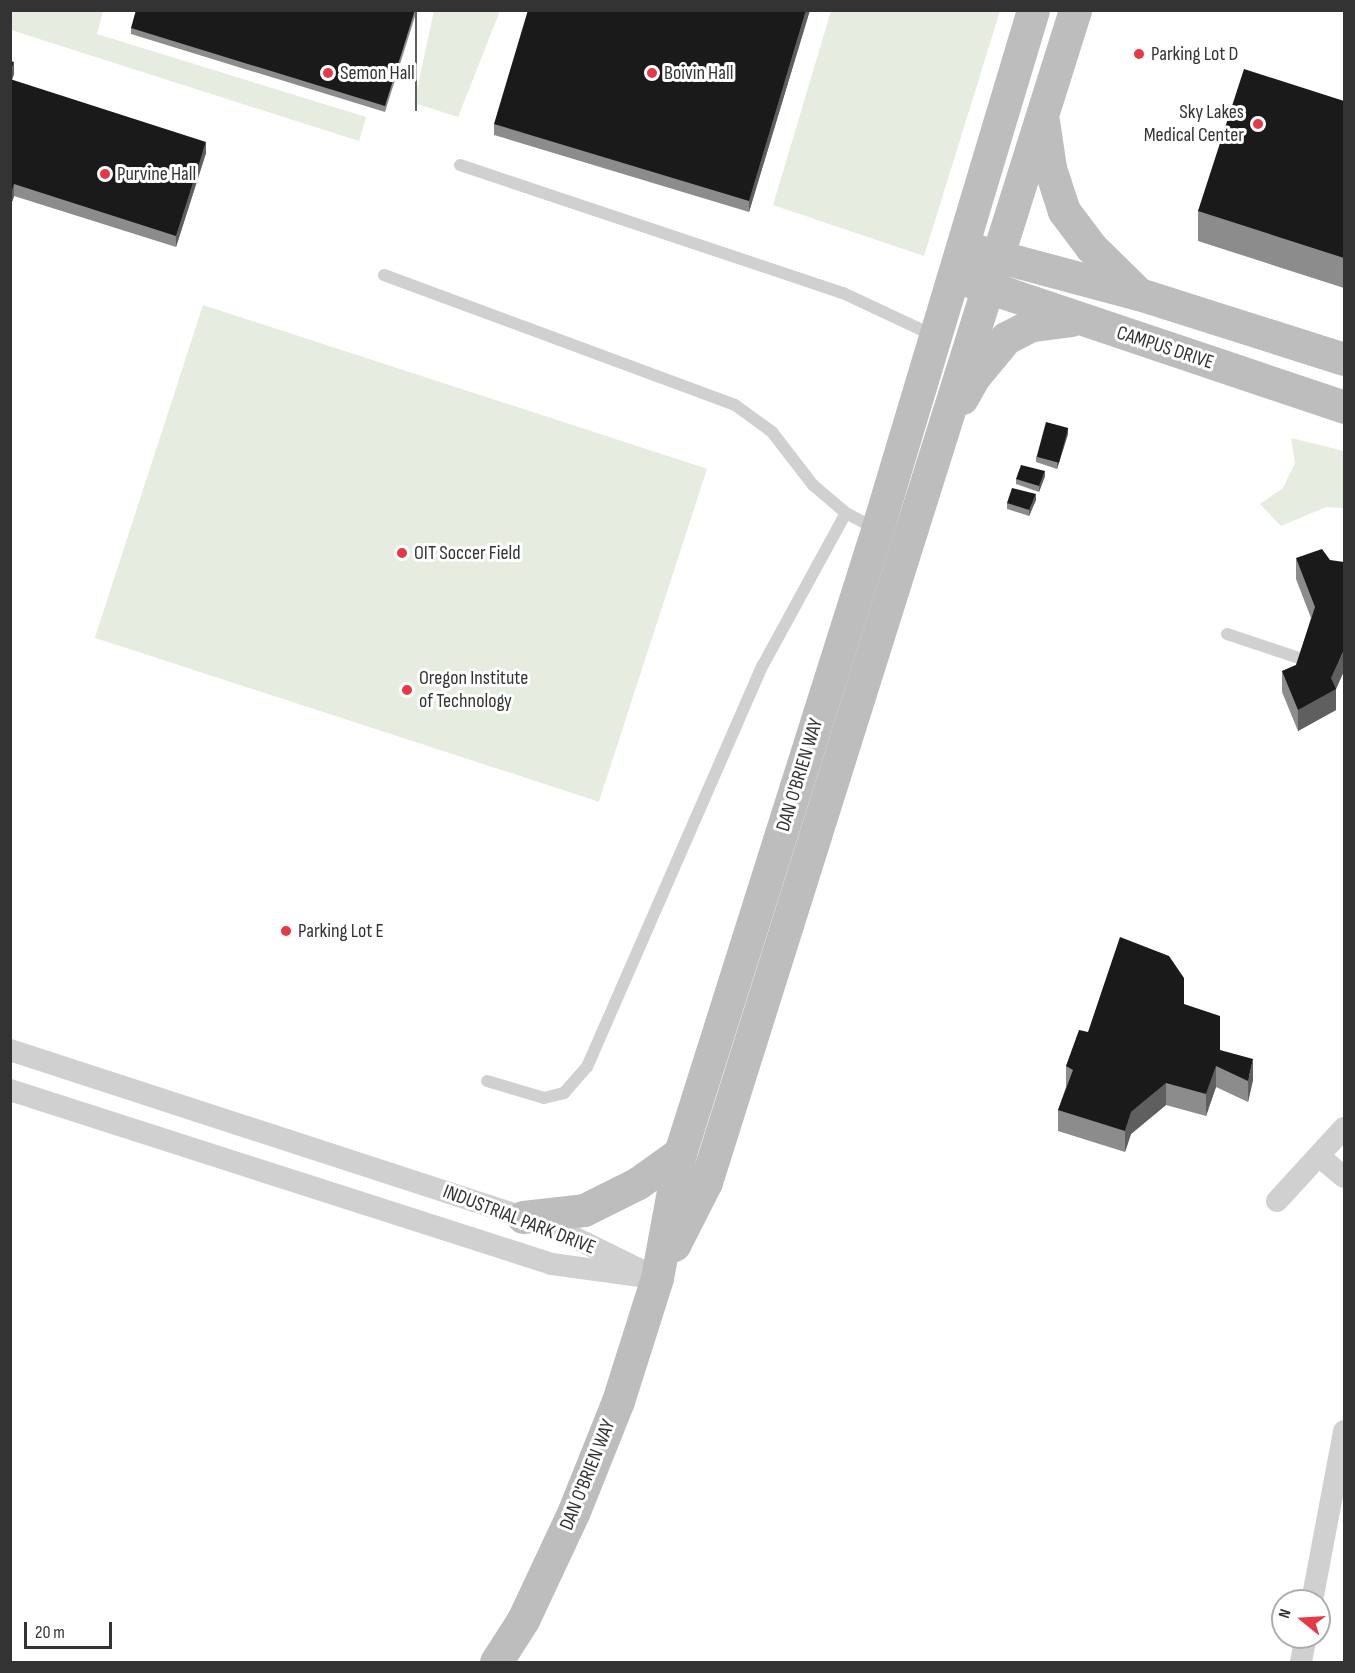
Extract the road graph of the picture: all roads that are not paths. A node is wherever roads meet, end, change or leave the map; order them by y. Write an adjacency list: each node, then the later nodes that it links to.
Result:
1 (1033, 10): 6 (street)
2 (1075, 10): 3 (street)
3 (1041, 114): 5 (street); 9 (street)
4 (460, 165): 11 (lane)
5 (998, 254): 6 (street); 8 (street); 9 (street)
6 (958, 262): 8 (street, CAMPUS DRIVE); 11 (street, DAN O'BRIEN WAY)
7 (384, 275): 15 (lane)
8 (987, 289): 10 (street, CAMPUS DRIVE); 14 (street, DAN O'BRIEN WAY)
9 (1139, 294): 12 (street)
10 (1076, 319): 13 (street, CAMPUS DRIVE); 14 (street)
11 (936, 337): 16 (street, DAN O'BRIEN WAY)
12 (1344, 359)
13 (1344, 407)
14 (944, 431): 16 (street, DAN O'BRIEN WAY)
15 (846, 513): 16 (lane); 20 (lane)
16 (893, 535): 23 (street, DAN O'BRIEN WAY); 28 (street, DAN O'BRIEN WAY)
17 (1227, 634): 18 (lane)
18 (1323, 667)
19 (10, 1050): 27 (street, INDUSTRIAL PARK DRIVE)
20 (487, 1081)
21 (10, 1090): 28 (street, INDUSTRIAL PARK DRIVE)
22 (1344, 1128): 24 (street)
23 (680, 1153): 27 (street); 28 (street, DAN O'BRIEN WAY)
24 (1320, 1157): 25 (street); 26 (street)
25 (1344, 1177)
26 (1277, 1201)
27 (523, 1217): 28 (street, INDUSTRIAL PARK DRIVE)
28 (657, 1278): 31 (street, DAN O'BRIEN WAY)
29 (1344, 1431): 30 (street)
30 (1314, 1589)
31 (496, 1662)

